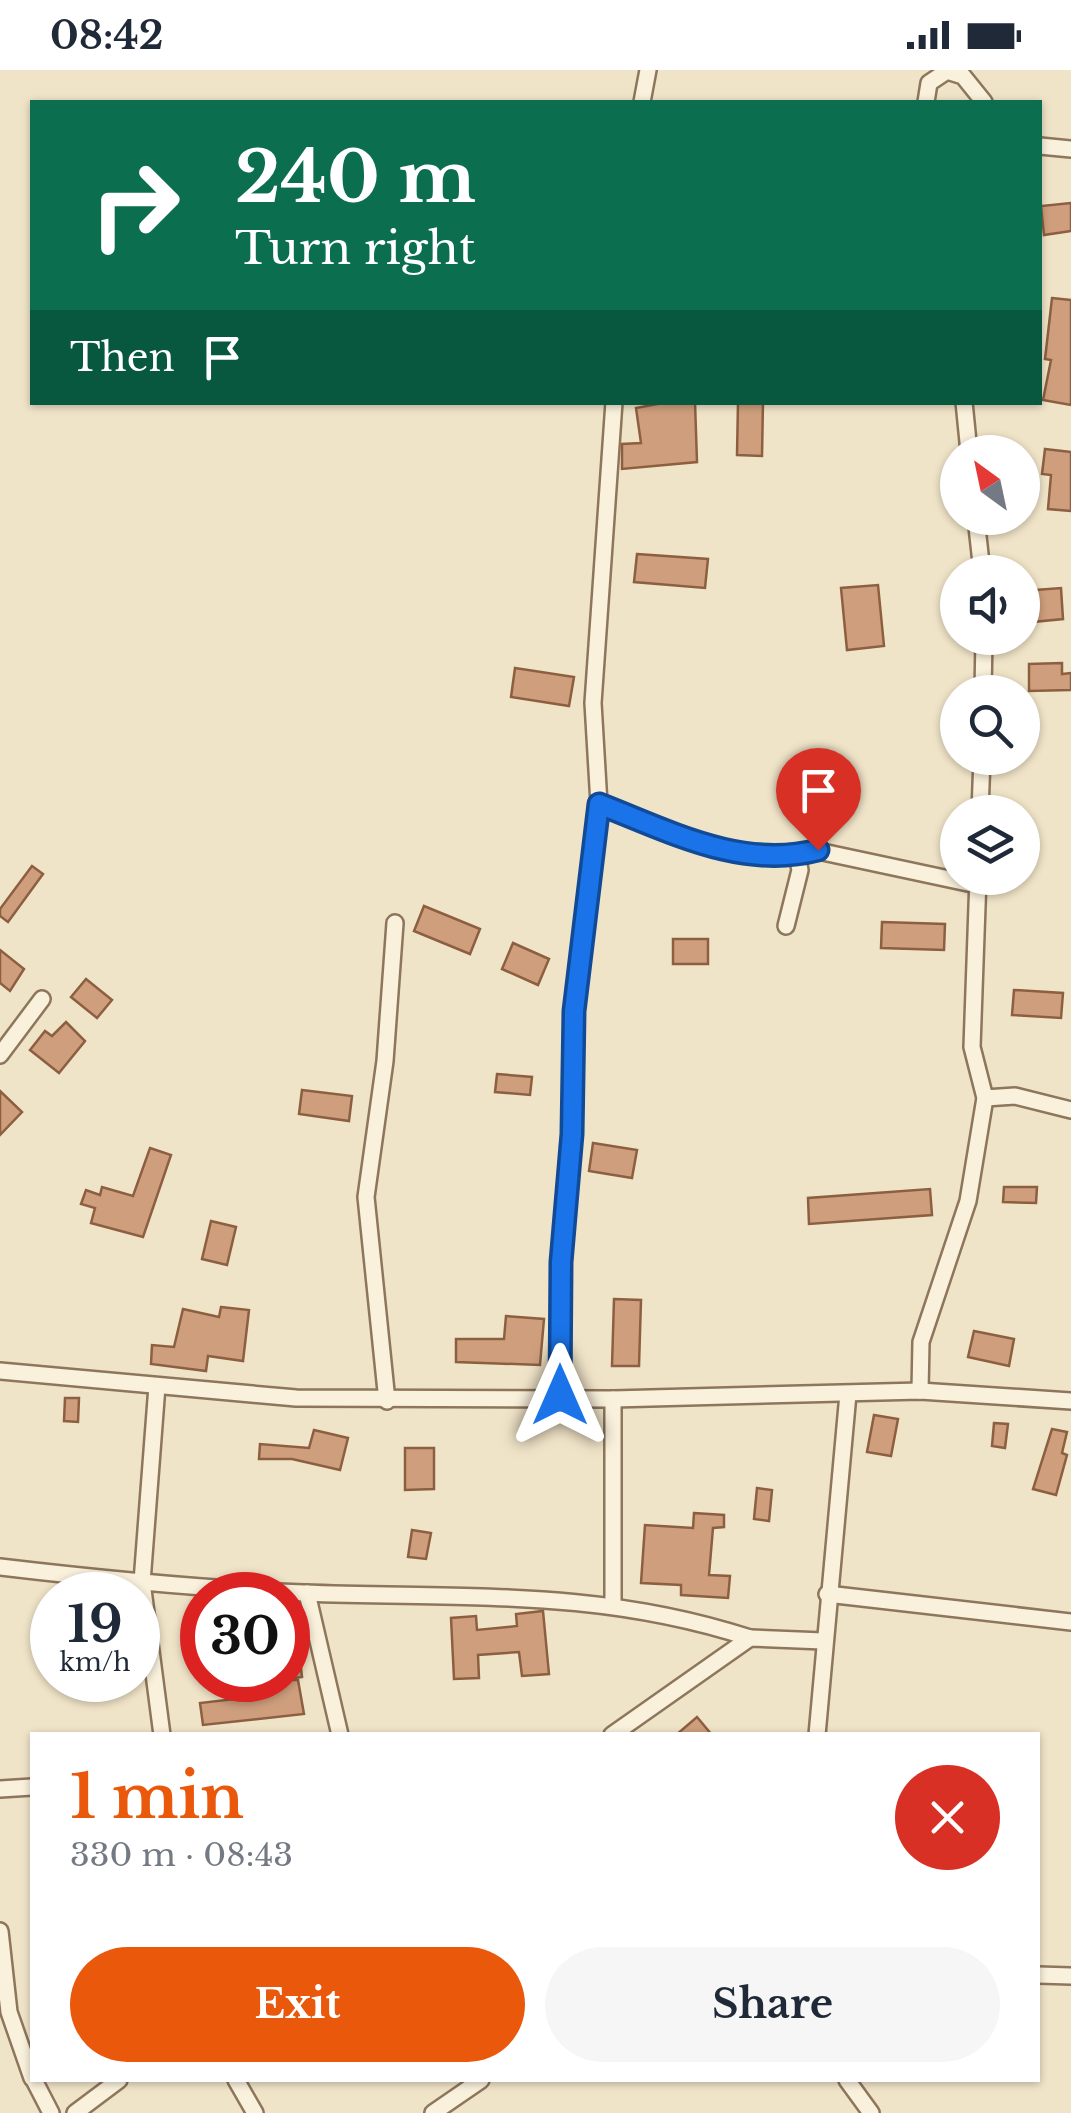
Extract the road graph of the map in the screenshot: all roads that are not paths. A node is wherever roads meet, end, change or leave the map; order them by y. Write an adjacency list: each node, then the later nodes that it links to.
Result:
1 (648, 70): 2 (street)
2 (642, 100)
3 (926, 100): 4 (street)
4 (982, 100)
5 (1042, 146): 6 (street)
6 (1071, 149)
7 (618, 405): 10 (street)
8 (964, 405): 9 (street)
9 (967, 435)
10 (599, 804): 11 (street); 24 (street)
11 (796, 856): 12 (street); 15 (street)
12 (940, 874)
13 (977, 895): 18 (street)
14 (395, 923): 26 (street)
15 (786, 926)
16 (42, 999): 17 (street)
17 (0, 1055)
18 (984, 1098): 19 (street); 22 (street)
19 (1071, 1110)
20 (0, 1371): 21 (street)
21 (157, 1386): 26 (street); 30 (street)
22 (920, 1392): 23 (street); 27 (street)
23 (848, 1394): 25 (street); 32 (street)
24 (560, 1395): 25 (street); 26 (street)
25 (613, 1398): 34 (street)
26 (387, 1400)
27 (1071, 1401)
28 (0, 1567): 29 (street)
29 (47, 1572)
30 (143, 1572)
31 (310, 1593): 34 (street)
32 (828, 1594): 35 (street); 37 (street)
33 (310, 1602): 40 (street)
34 (614, 1606): 36 (street)
35 (1071, 1622)
36 (750, 1638): 37 (street); 41 (street)
37 (823, 1641): 42 (street)
38 (158, 1702): 39 (street)
39 (162, 1732)
40 (339, 1732)
41 (616, 1732)
42 (817, 1732)
43 (30, 1787): 44 (street)
44 (0, 1789)
45 (0, 1930): 48 (street)
46 (1040, 1974): 47 (street)
47 (1071, 1976)
48 (30, 2071)
49 (35, 2082): 54 (street)
50 (116, 2082): 55 (street)
51 (237, 2082): 56 (street)
52 (479, 2082): 57 (street)
53 (848, 2082): 58 (street)
54 (51, 2113)
55 (75, 2113)
56 (255, 2113)
57 (433, 2113)
58 (871, 2113)

